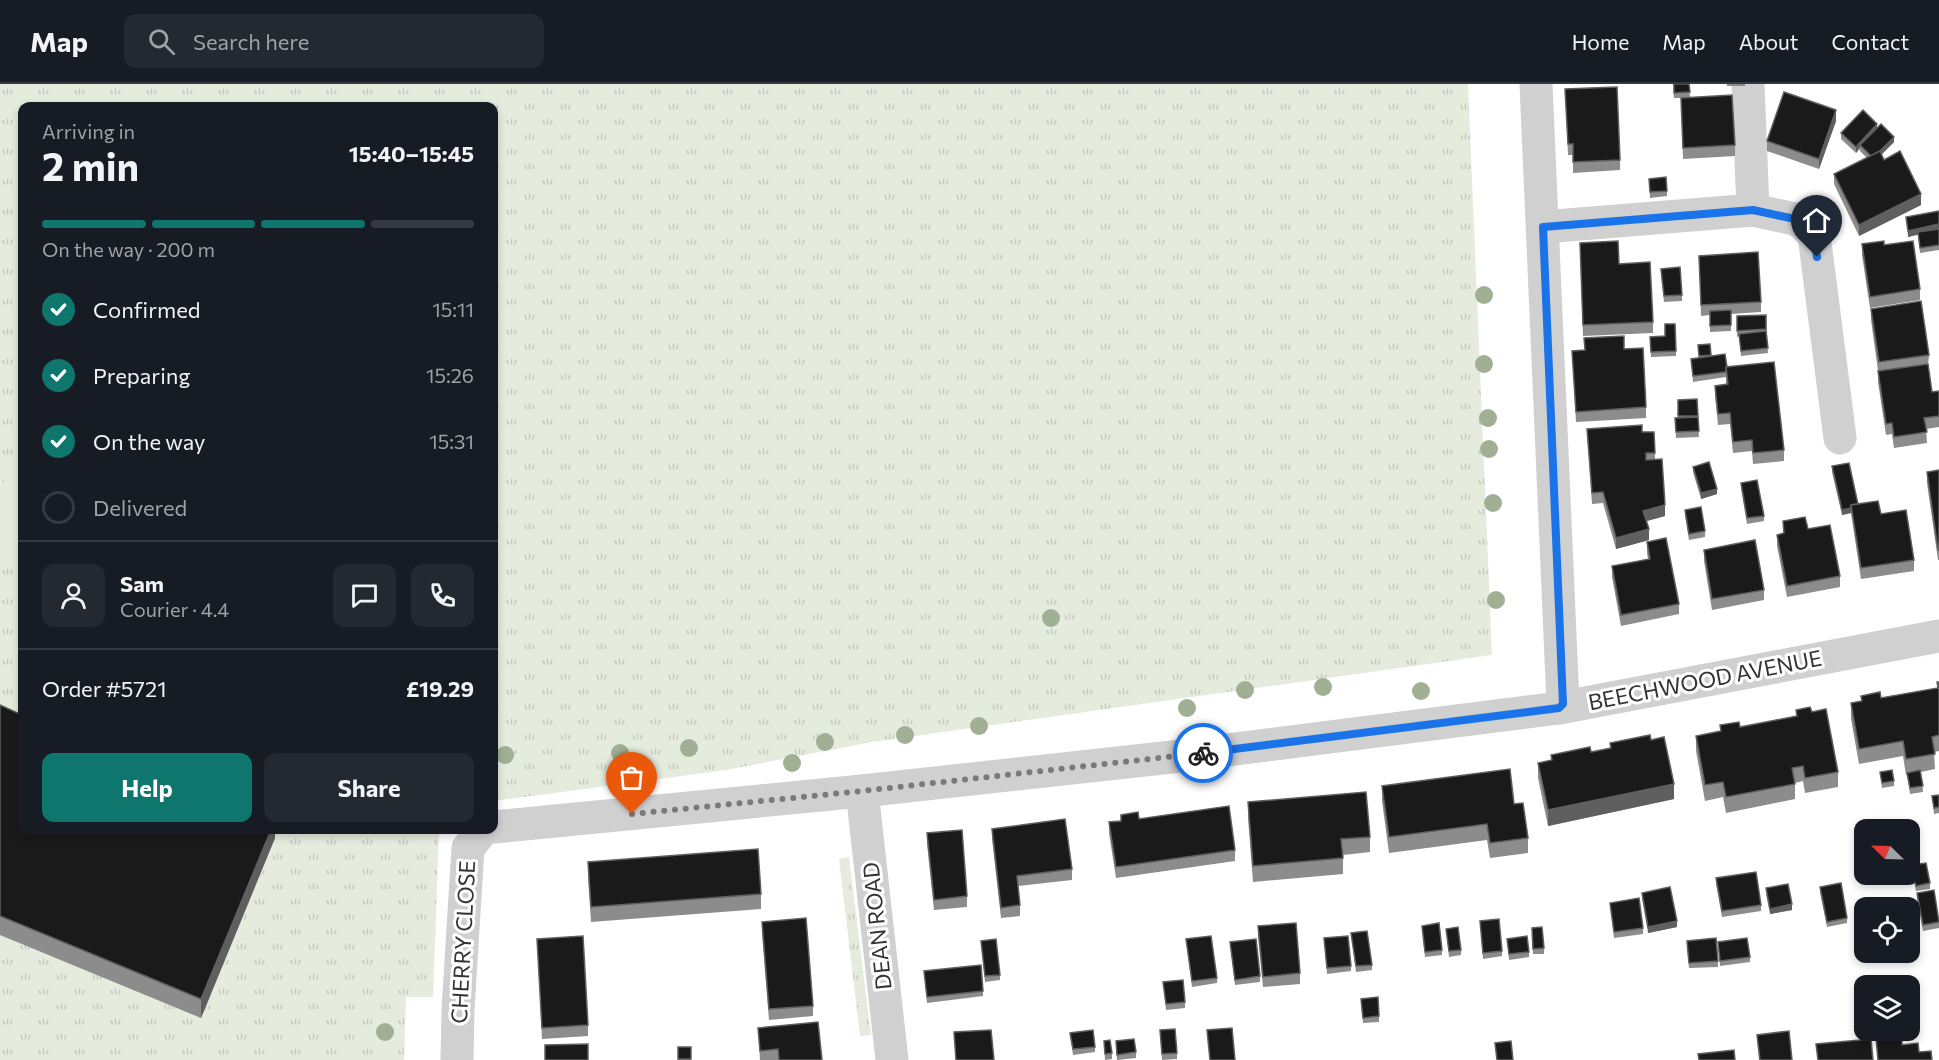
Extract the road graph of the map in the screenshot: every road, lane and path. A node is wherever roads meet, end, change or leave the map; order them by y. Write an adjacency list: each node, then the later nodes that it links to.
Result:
1 (1536, 84): 4 (street)
2 (1748, 84): 3 (street)
3 (1753, 210): 4 (street); 5 (street)
4 (1543, 227): 7 (street)
5 (1840, 438)
6 (1939, 636): 7 (street, BEECHWOOD AVENUE)
7 (1559, 708): 8 (street, BEECHWOOD AVENUE)
8 (862, 791): 9 (street); 12 (street, DEAN ROAD)
9 (498, 827)
10 (480, 834): 11 (street, CHERRY CLOSE)
11 (458, 1060)
12 (892, 1060)

